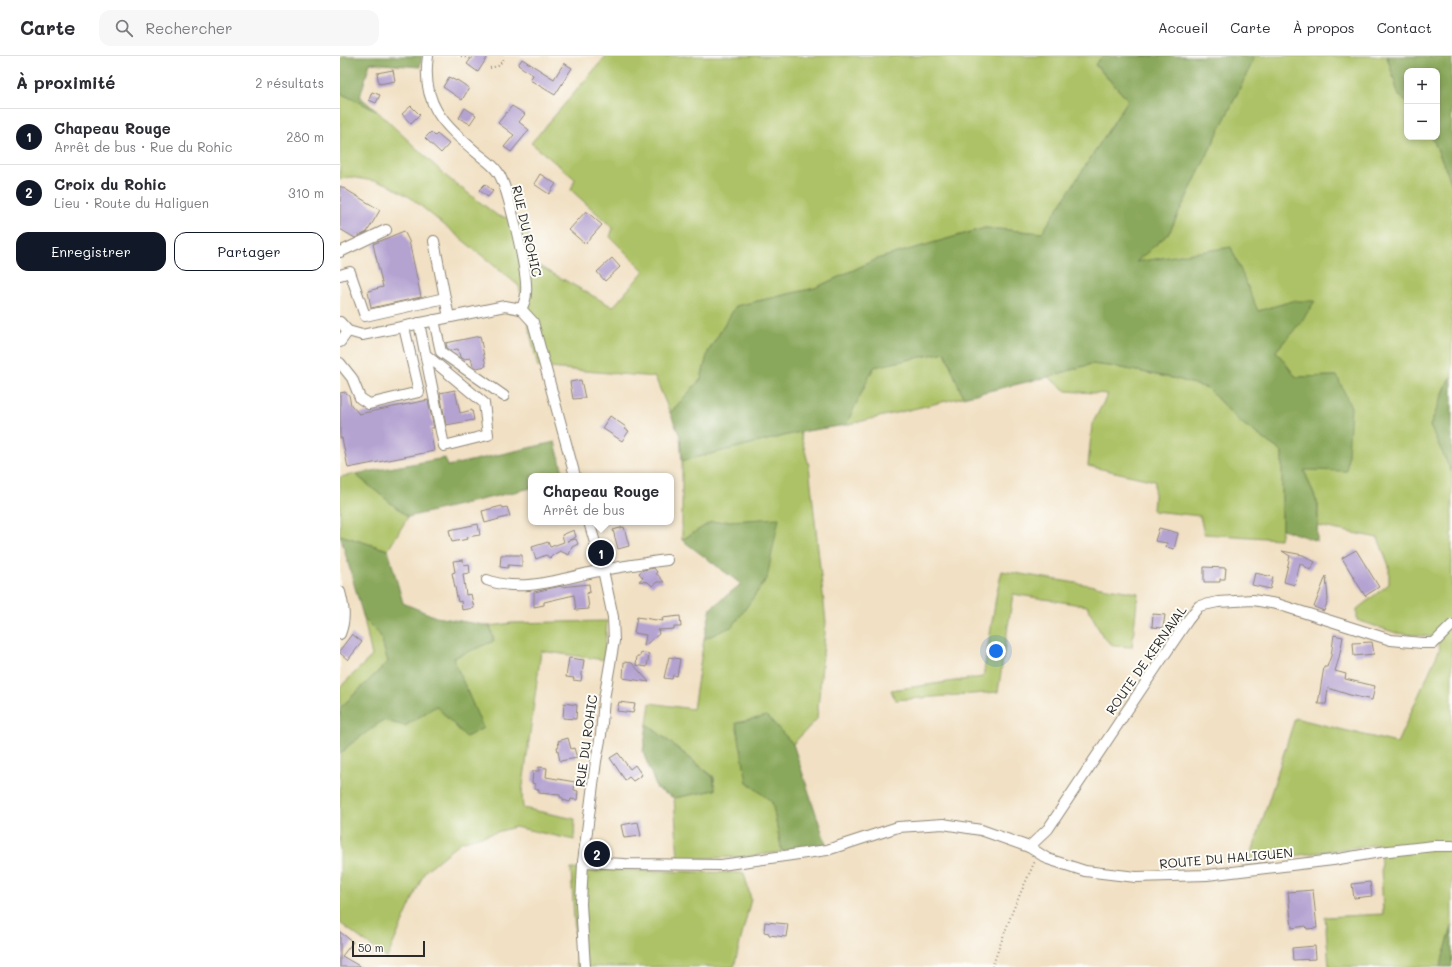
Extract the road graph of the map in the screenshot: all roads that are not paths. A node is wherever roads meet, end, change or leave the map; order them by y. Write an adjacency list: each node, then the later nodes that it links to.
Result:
1 (428, 56): 7 (street, RUE DU ROHIC)
2 (386, 230): 4 (street)
3 (434, 241): 6 (street)
4 (340, 252)
5 (340, 275): 6 (street)
6 (445, 298): 8 (street)
7 (521, 309): 8 (street); 18 (street)
8 (449, 317): 9 (street)
9 (434, 320): 11 (street); 17 (street)
10 (340, 322): 13 (street)
11 (419, 324): 12 (street); 15 (street)
12 (404, 327): 13 (street); 16 (street)
13 (348, 331): 14 (street)
14 (340, 342)
15 (425, 354): 15 (street)
16 (340, 363)
17 (504, 396)
18 (575, 473)
19 (590, 525): 21 (street, RUE DU ROHIC)
20 (667, 560): 21 (street)
21 (603, 570): 22 (street); 28 (street, RUE DU ROHIC)
22 (487, 580)
23 (340, 592): 25 (street)
24 (1452, 626): 27 (street, ROUTE DE KERNAVAL)
25 (340, 634)
26 (1452, 846): 27 (street, ROUTE DU HALIGUEN)
27 (1034, 850): 28 (street, ROUTE DU HALIGUEN)
28 (583, 862): 29 (street, RUE DU ROHIC)
29 (585, 967)

